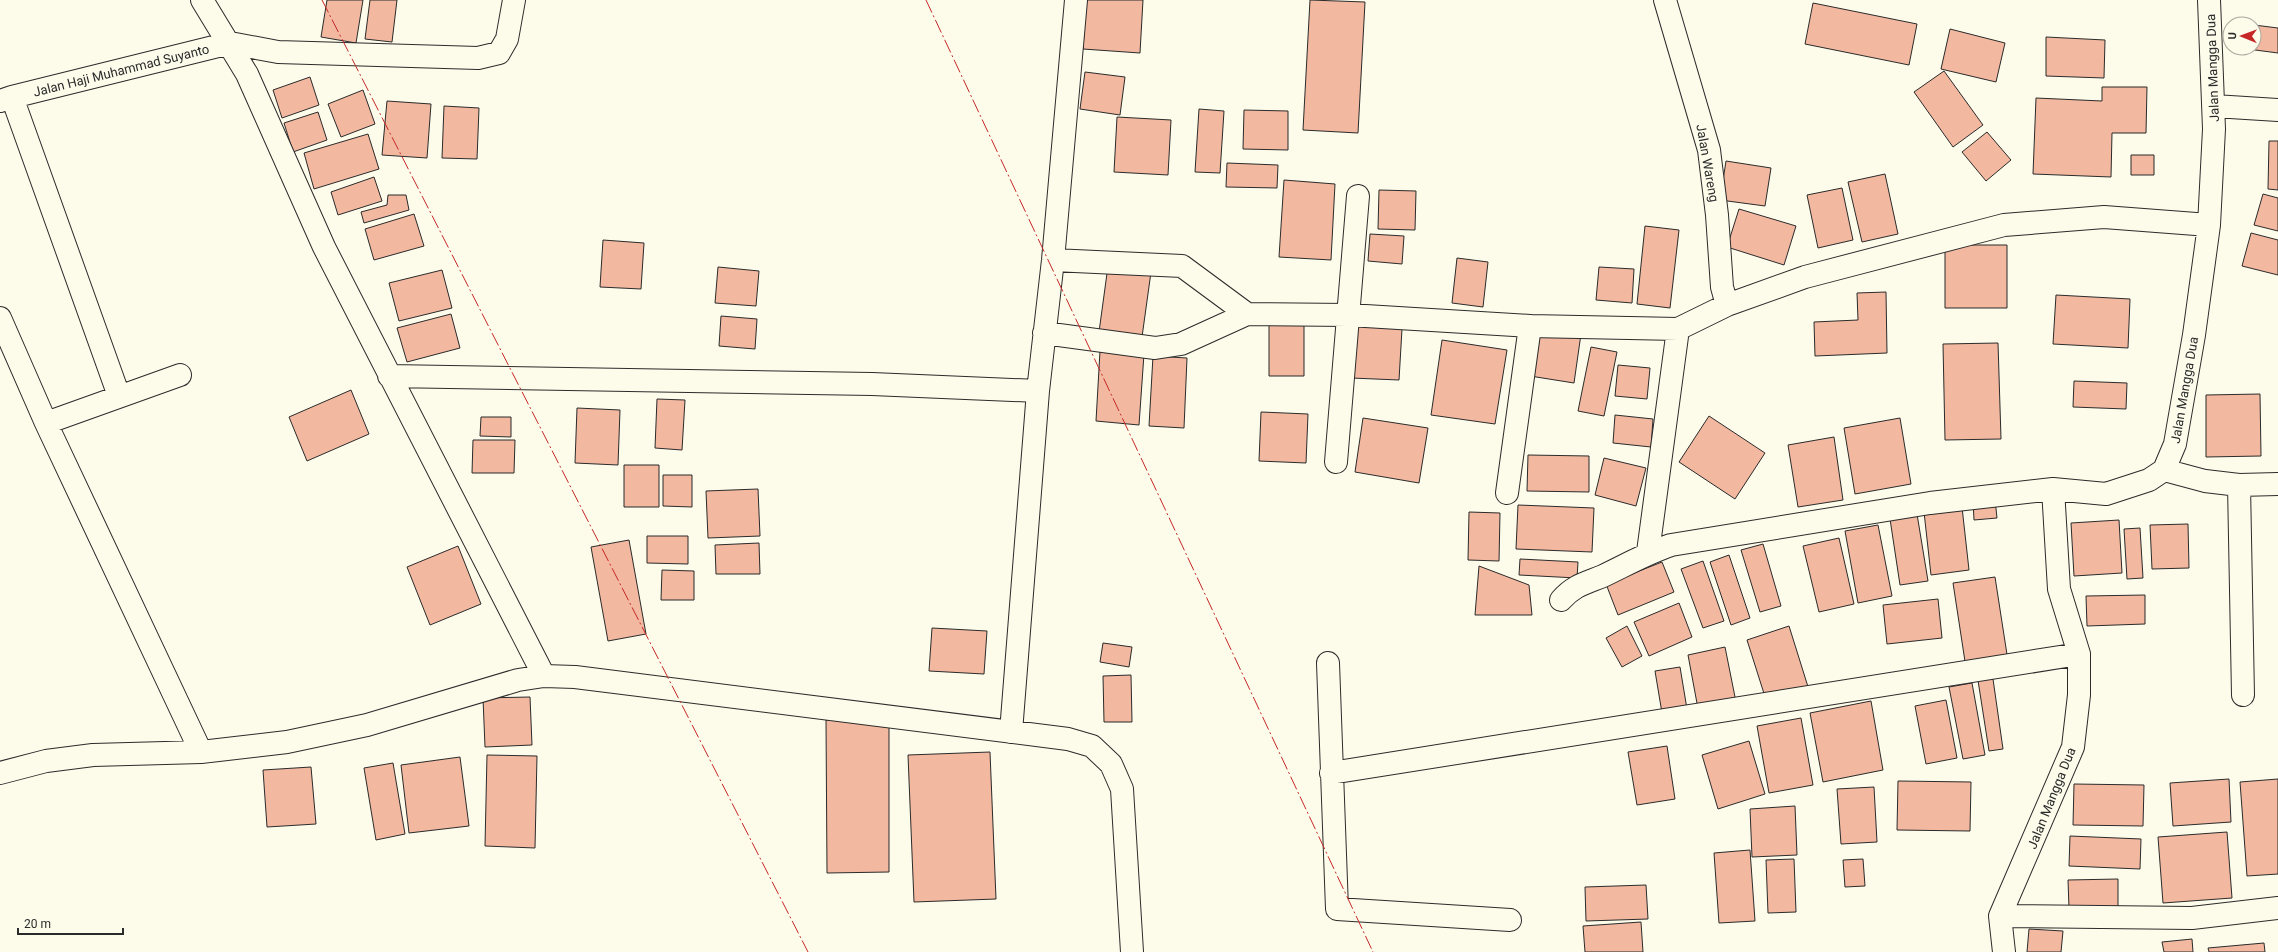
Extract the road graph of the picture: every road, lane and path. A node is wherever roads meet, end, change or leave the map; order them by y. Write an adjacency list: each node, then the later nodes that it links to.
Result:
1 (202, 0): 6 (street)
2 (514, 0): 6 (street)
3 (1076, 0): 12 (street)
4 (1665, 0): 13 (street, Jalan Wareng)
5 (2209, 0): 8 (street, Jalan Mangga Dua)
6 (230, 43): 7 (street, Jalan Haji Muhammad Suyanto); 21 (street)
7 (6, 99): 23 (street)
8 (2214, 106): 9 (street); 11 (street, Jalan Mangga Dua)
9 (2278, 110)
10 (1358, 196): 15 (street)
11 (2209, 225): 13 (street); 26 (street, Jalan Mangga Dua)
12 (1053, 260): 14 (street); 19 (street)
13 (1727, 305): 18 (street)
14 (1247, 314): 15 (street); 19 (street)
15 (1349, 315): 17 (street); 25 (street)
16 (0, 318): 24 (street)
17 (1530, 326): 18 (street); 30 (street)
18 (1678, 329): 31 (street)
19 (1044, 333): 22 (street)
20 (180, 375): 23 (street)
21 (389, 376): 22 (street); 35 (street)
22 (1038, 391): 37 (street)
23 (119, 396): 24 (street)
24 (46, 423): 38 (street)
25 (1336, 462)
26 (2164, 470): 28 (street); 29 (street)
27 (2278, 484): 28 (street)
28 (2239, 485): 36 (street)
29 (2053, 489): 31 (street); 33 (street, Jalan Mangga Dua)
30 (1507, 493)
31 (1648, 552): 32 (street)
32 (1561, 600)
33 (2079, 654): 40 (street); 42 (street, Jalan Mangga Dua)
34 (1328, 663): 40 (street)
35 (544, 676): 37 (street); 38 (street)
36 (2243, 695)
37 (1011, 732): 44 (street)
38 (201, 752): 39 (street)
39 (0, 773)
40 (1332, 773): 43 (street)
41 (2278, 908): 42 (street)
42 (2000, 916): 45 (street, Jalan Mangga Dua)
43 (1510, 920)
44 (1132, 952)
45 (2004, 952)

